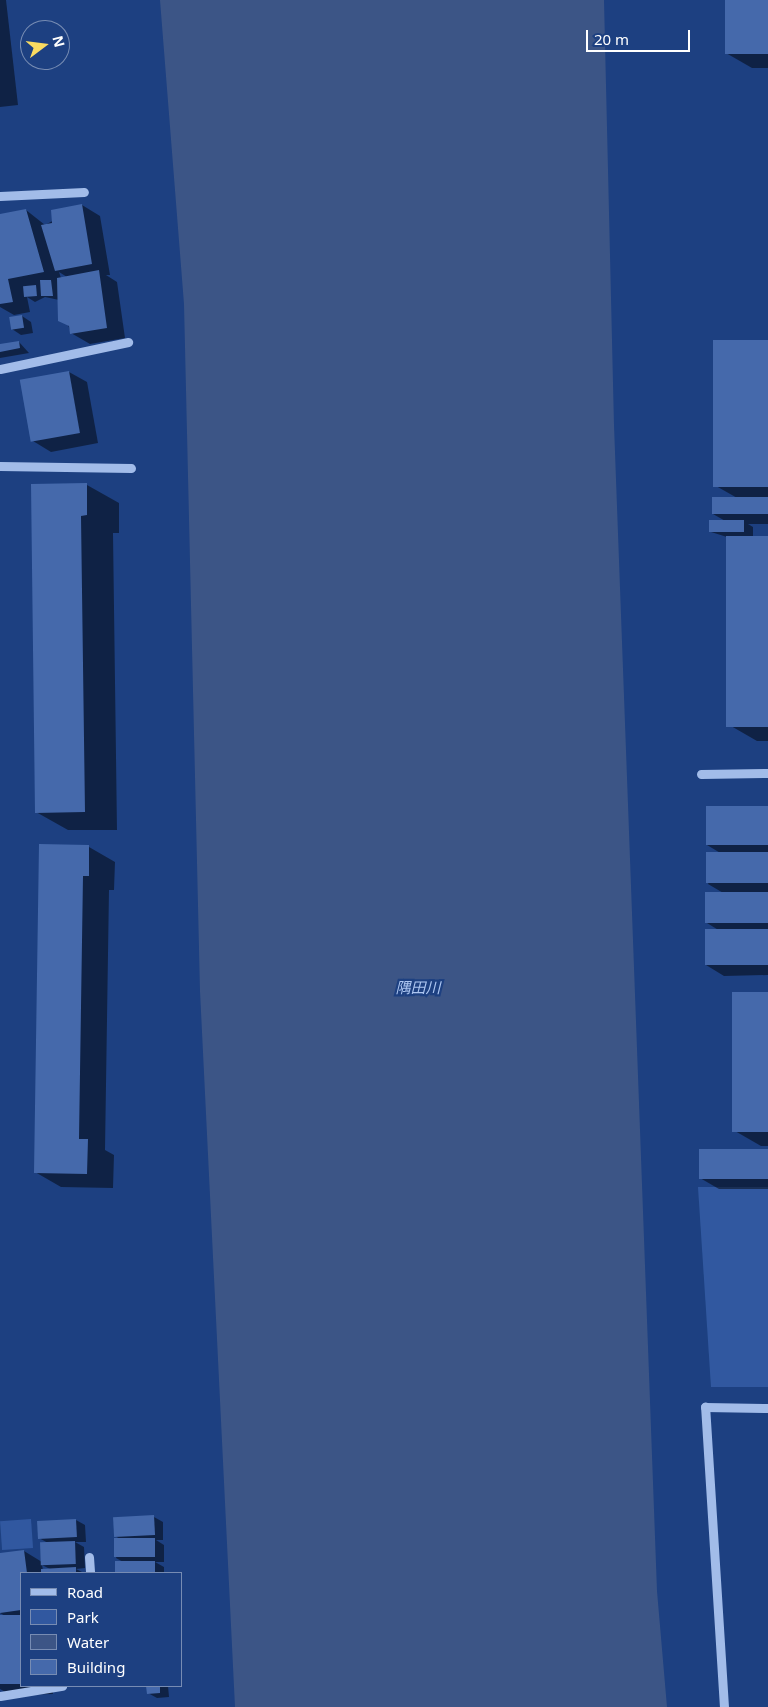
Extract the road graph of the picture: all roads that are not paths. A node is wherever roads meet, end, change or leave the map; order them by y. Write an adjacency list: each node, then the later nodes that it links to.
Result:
1 (84, 192): 2 (street)
2 (0, 196)
3 (128, 342): 4 (street)
4 (0, 370)
5 (0, 466): 6 (street)
6 (131, 468)
7 (701, 774): 8 (street)
8 (768, 774)
9 (768, 1408): 14 (street)
10 (89, 1557): 11 (street)
11 (90, 1572)
12 (56, 1687): 13 (street)
13 (0, 1696)
14 (724, 1707)

